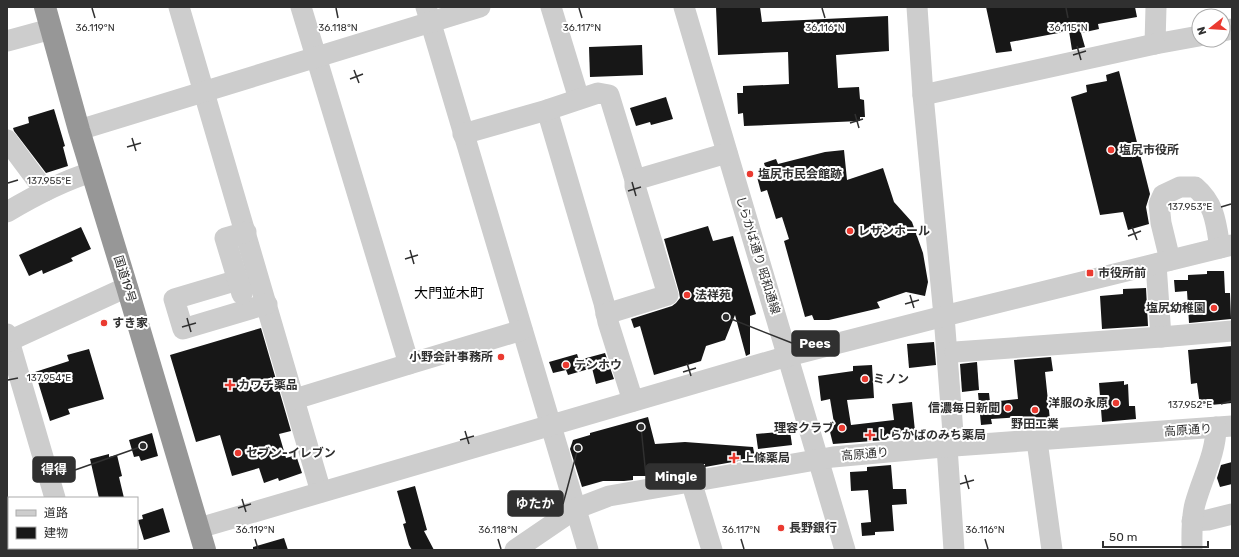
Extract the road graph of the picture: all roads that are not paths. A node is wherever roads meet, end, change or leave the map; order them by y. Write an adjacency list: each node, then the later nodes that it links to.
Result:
1 (45, 7): 10 (highway, 国道19号)
2 (179, 7): 15 (street)
3 (301, 7): 14 (street)
4 (480, 7): 9 (street)
5 (551, 7): 17 (street)
6 (684, 7): 22 (street, しらかば通り 昭和通線)
7 (917, 7): 16 (street)
8 (1156, 7): 13 (street)
9 (428, 14): 14 (street); 20 (street)
10 (51, 29): 12 (street); 19 (highway, 国道19号)
11 (1191, 37): 13 (street)
12 (7, 41)
13 (1155, 44): 16 (street)
14 (316, 57): 15 (street); 42 (street)
15 (204, 92): 19 (street); 27 (street)
16 (923, 95): 35 (street)
17 (579, 99): 18 (street); 24 (street)
18 (547, 110): 20 (street); 34 (street)
19 (79, 130): 23 (highway, 国道19号)
20 (463, 134): 36 (street)
21 (7, 140): 25 (street)
22 (727, 153): 24 (street); 41 (street, しらかば通り 昭和通線)
23 (92, 172): 25 (street); 31 (highway, 国道19号)
24 (635, 180): 34 (street)
25 (45, 191): 26 (street)
26 (7, 212)
27 (246, 232): 30 (street); 32 (street)
28 (1226, 246): 29 (street); 29 (street)
29 (1163, 262): 35 (street); 38 (street)
30 (238, 280): 33 (street); 33 (street)
31 (127, 286): 39 (street); 57 (highway, 国道19号)
32 (267, 304): 33 (street); 44 (street)
33 (246, 310)
34 (606, 314): 45 (street)
35 (944, 316): 41 (street); 49 (street)
36 (522, 330): 42 (street); 46 (street)
37 (1232, 331): 38 (street)
38 (1161, 337): 40 (street)
39 (8, 338): 43 (street)
40 (955, 352)
41 (788, 356): 45 (street); 50 (street, しらかば通り 昭和通線)
42 (409, 364): 44 (street)
43 (15, 396): 53 (street)
44 (295, 399): 52 (street)
45 (633, 401): 46 (street)
46 (552, 425): 52 (street); 54 (street)
47 (1224, 427): 48 (street, 高原通り); 56 (street)
48 (1037, 441): 49 (street, 高原通り); 64 (street)
49 (951, 447): 50 (street, 高原通り); 63 (street)
50 (817, 460): 51 (street, 高原通り); 62 (street, しらかば通り 昭和通線)
51 (691, 482): 54 (street, 高原通り); 61 (street)
52 (322, 492): 57 (street)
53 (54, 497)
54 (576, 510): 59 (street, 高原通り); 60 (street)
55 (1232, 514): 56 (street)
56 (1192, 521): 65 (street)
57 (199, 528): 58 (highway, 国道19号)
58 (205, 550)
59 (515, 550)
60 (588, 550)
61 (712, 550)
62 (845, 550)
63 (954, 550)
64 (1052, 550)
65 (1192, 550)

